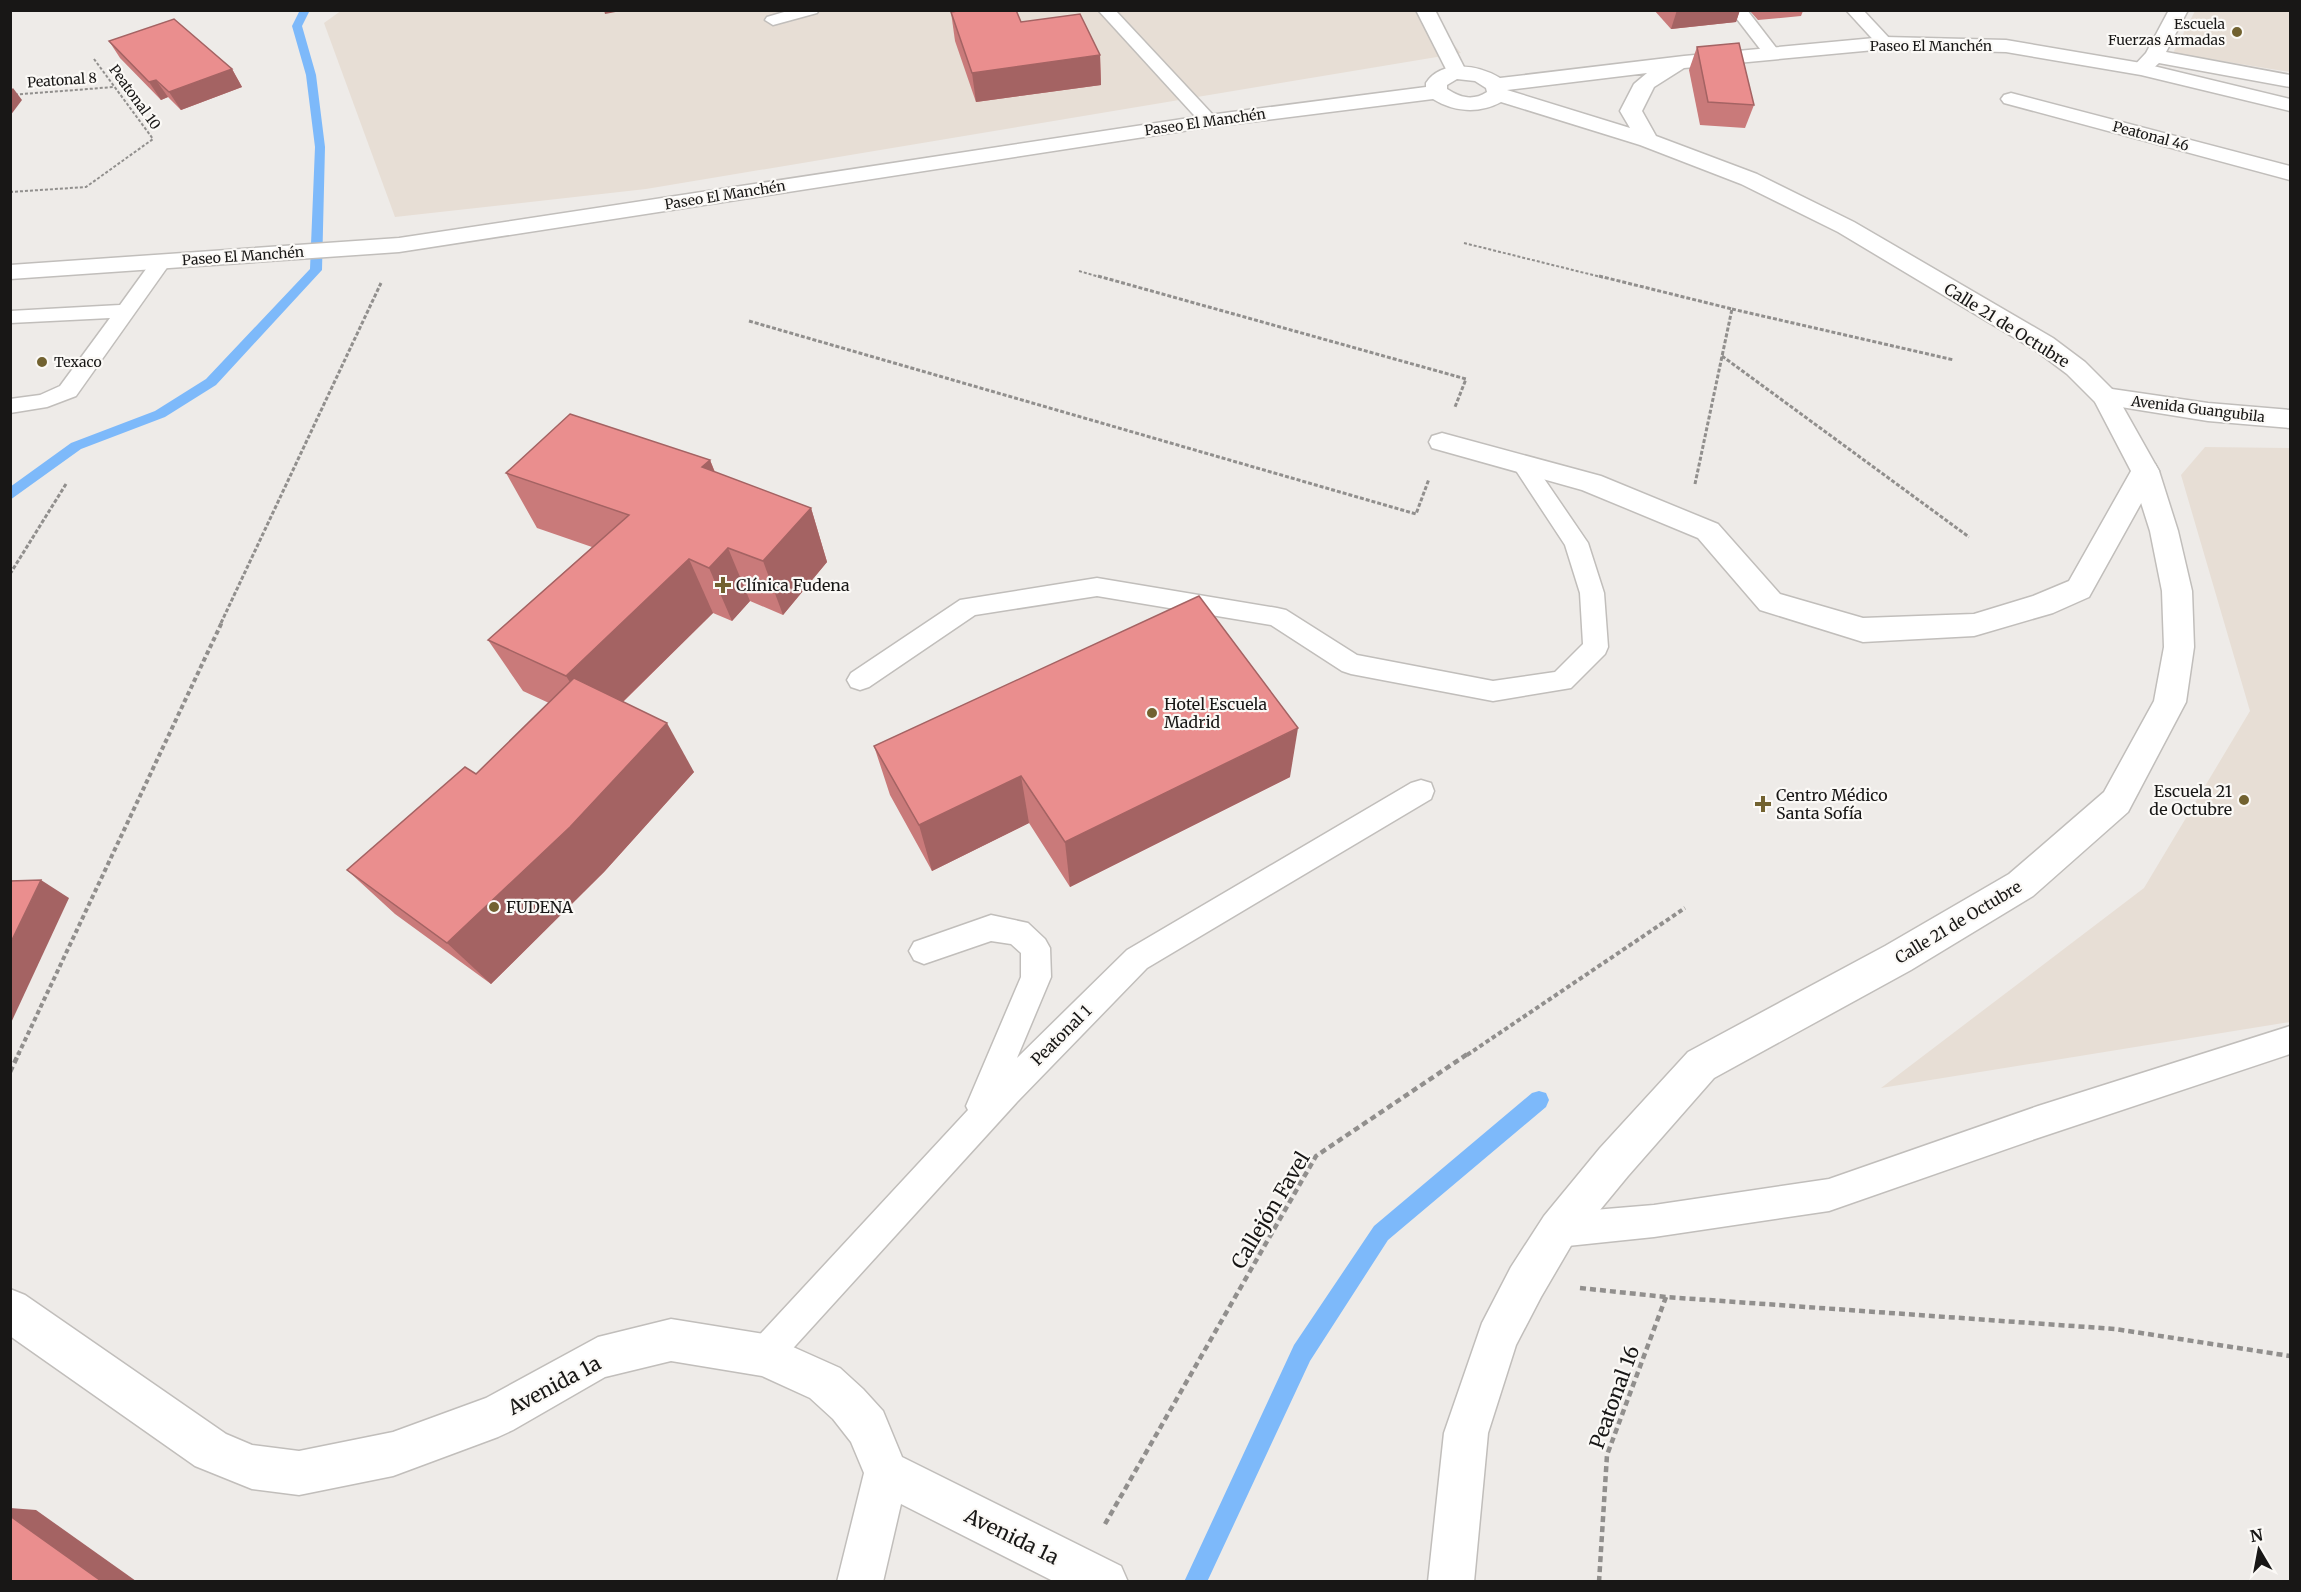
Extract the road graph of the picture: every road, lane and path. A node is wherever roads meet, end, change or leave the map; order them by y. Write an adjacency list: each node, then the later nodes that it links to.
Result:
1 (811, 10): 7 (lane)
2 (1106, 10): 21 (lane)
3 (1425, 10): 13 (street)
4 (1738, 10): 9 (lane)
5 (1854, 10): 8 (lane)
6 (2179, 10): 12 (street)
7 (773, 20)
8 (1885, 43): 9 (street, Paseo El Manchén); 12 (street, Paseo El Manchén)
9 (1773, 54): 11 (street, Paseo El Manchén)
10 (94, 59): 15 (path, Peatonal 10)
11 (1684, 62): 16 (street, Paseo El Manchén); 22 (street)
12 (2148, 63): 14 (street); 20 (street, Paseo El Manchén)
13 (1457, 73): 16 (street, Calle 21 de Octubre); 17 (street)
14 (2290, 81)
15 (115, 87): 18 (path, Peatonal 8); 24 (path, Peatonal 10)
16 (1497, 90): 17 (street); 22 (street, Calle 21 de Octubre)
17 (1437, 92): 21 (street, Paseo El Manchén)
18 (10, 95)
19 (2011, 99): 23 (street, Peatonal 46)
20 (2290, 105)
21 (1209, 121): 26 (street, Paseo El Manchén)
22 (1648, 140): 36 (street, Calle 21 de Octubre)
23 (2290, 173)
24 (10, 192)
25 (1464, 243): 30 (path)
26 (399, 245): 27 (street, Paseo El Manchén); 51 (path)
27 (161, 262): 29 (street, Paseo El Manchén); 31 (lane)
28 (1079, 271): 39 (path)
29 (10, 272)
30 (1731, 309): 34 (path); 35 (path)
31 (126, 311): 32 (lane); 37 (lane)
32 (10, 317)
33 (749, 321): 39 (path)
34 (1722, 356): 43 (path); 44 (path)
35 (1953, 360)
36 (2105, 397): 38 (street, Avenida Guangubila); 41 (street, Calle 21 de Octubre)
37 (10, 406)
38 (2290, 419)
39 (1442, 442): 40 (street)
40 (1524, 466): 43 (street); 46 (lane)
41 (2145, 471): 43 (street); 53 (street, Calle 21 de Octubre)
42 (66, 484): 45 (path)
43 (1687, 523)
44 (1969, 537)
45 (10, 574)
46 (860, 680)
47 (1421, 791): 52 (lane, Peatonal 1)
48 (1685, 908): 60 (path, Callejón Favel)
49 (924, 951): 52 (lane)
50 (2290, 1041): 53 (lane)
51 (10, 1072)
52 (975, 1124): 57 (lane, Peatonal 1)
53 (1558, 1230): 54 (street, Calle 21 de Octubre)
54 (1526, 1282): 55 (path); 62 (street, Calle 21 de Octubre)
55 (1666, 1297): 58 (path); 63 (path, Peatonal 16)
56 (10, 1310): 57 (street, Avenida 1a)
57 (764, 1355): 59 (street, Avenida 1a)
58 (2290, 1356)
59 (886, 1473): 60 (street, Avenida 1a); 61 (street)
60 (1092, 1575)
61 (860, 1581)
62 (1451, 1581)
63 (1599, 1581)

